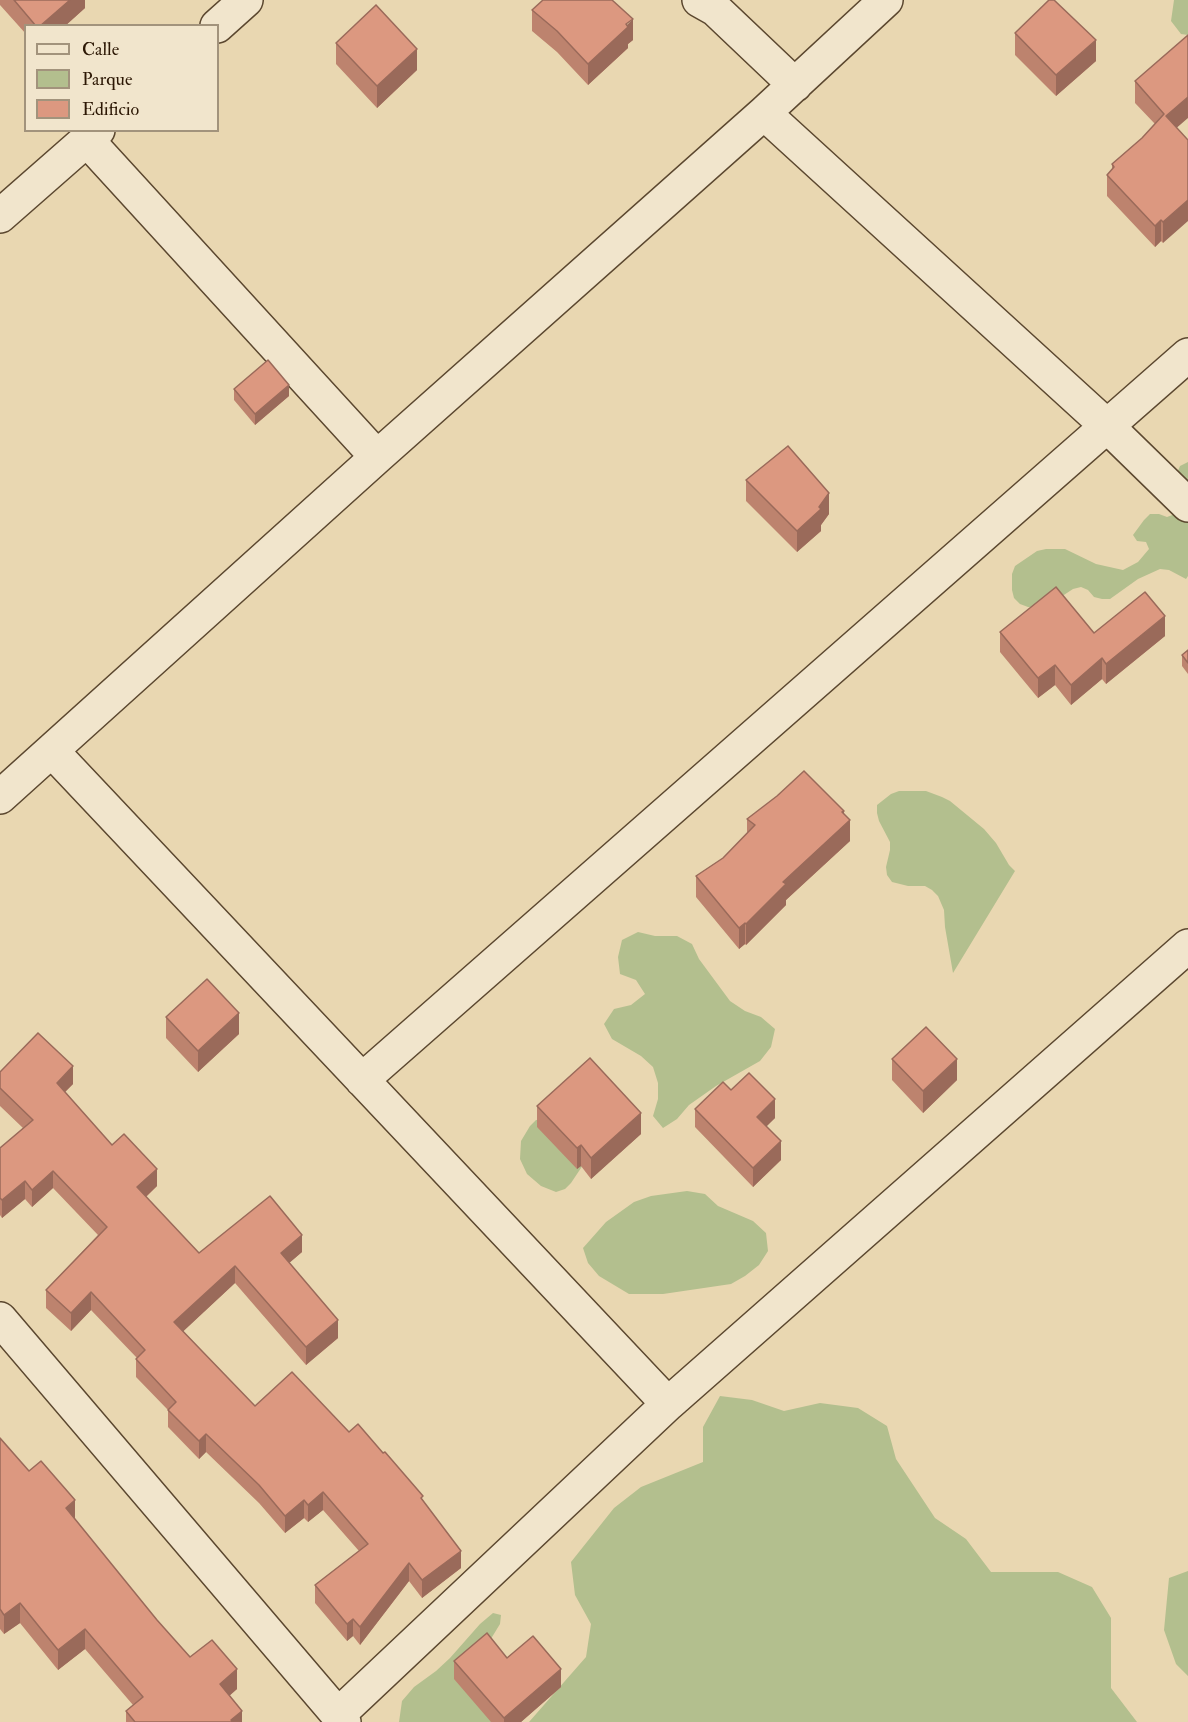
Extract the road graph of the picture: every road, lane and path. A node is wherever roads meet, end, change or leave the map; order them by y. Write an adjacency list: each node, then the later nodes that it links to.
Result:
1 (246, 0): 4 (street)
2 (699, 0): 5 (street)
3 (886, 0): 5 (street)
4 (219, 24)
5 (795, 85): 6 (street)
6 (764, 113): 10 (street); 11 (street)
7 (92, 135): 8 (street); 11 (street)
8 (0, 216)
9 (1188, 355): 10 (street)
10 (1107, 426): 12 (street); 16 (street)
11 (377, 457): 13 (street)
12 (1188, 505)
13 (52, 751): 14 (street); 16 (street)
14 (0, 797)
15 (1188, 946): 18 (street)
16 (362, 1080): 18 (street)
17 (0, 1319): 19 (street)
18 (668, 1404): 19 (street)
19 (341, 1718)

